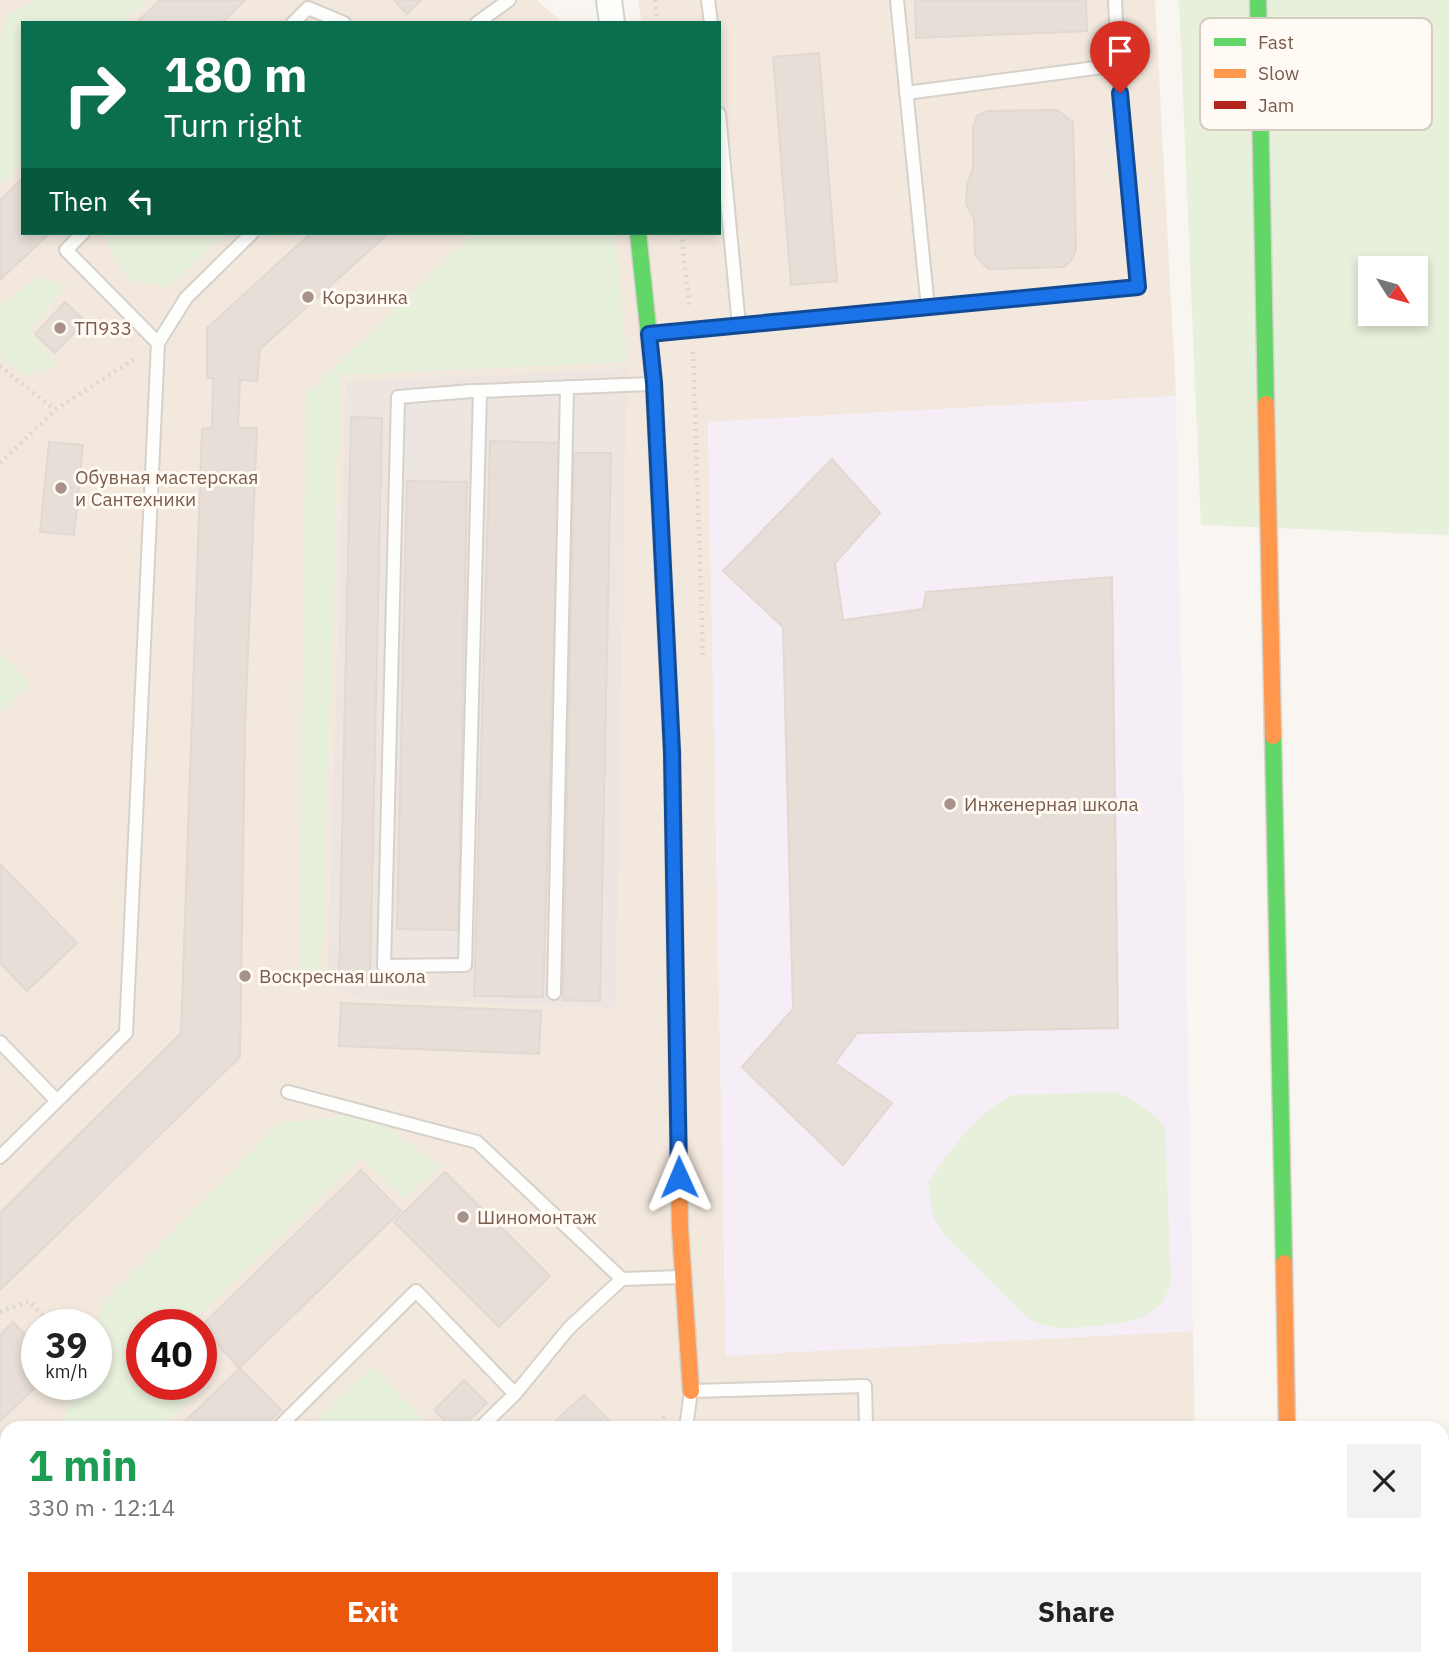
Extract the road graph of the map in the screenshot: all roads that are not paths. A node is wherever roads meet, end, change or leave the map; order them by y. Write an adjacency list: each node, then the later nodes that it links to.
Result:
1 (509, 0): 10 (lane)
2 (609, 0): 11 (street)
3 (708, 0): 12 (lane)
4 (897, 0): 14 (lane)
5 (1115, 0): 13 (lane)
6 (1258, 0): 7 (street)
7 (1258, 18)
8 (295, 21): 9 (lane)
9 (339, 21)
10 (480, 21)
11 (612, 21)
12 (710, 21)
13 (1118, 65): 14 (lane); 20 (lane)
14 (906, 93): 20 (lane)
15 (1261, 130): 40 (street)
16 (721, 135): 21 (lane)
17 (81, 235): 23 (lane)
18 (250, 235): 23 (lane)
19 (638, 235): 22 (street)
20 (928, 308): 21 (lane)
21 (739, 326): 22 (lane)
22 (649, 334): 24 (street)
23 (159, 343): 30 (lane)
24 (654, 383): 25 (lane); 32 (street)
25 (567, 387): 26 (lane); 27 (lane)
26 (480, 391): 26 (lane)
27 (554, 993)
28 (0, 1042): 30 (lane)
29 (288, 1093): 33 (lane)
30 (56, 1100): 31 (lane)
31 (0, 1157)
32 (682, 1277): 33 (lane); 34 (street)
33 (622, 1279): 35 (lane)
34 (691, 1391): 38 (lane); 39 (lane)
35 (515, 1394): 36 (lane); 37 (lane)
36 (285, 1421)
37 (487, 1421)
38 (687, 1421)
39 (866, 1421)
40 (1287, 1421)

